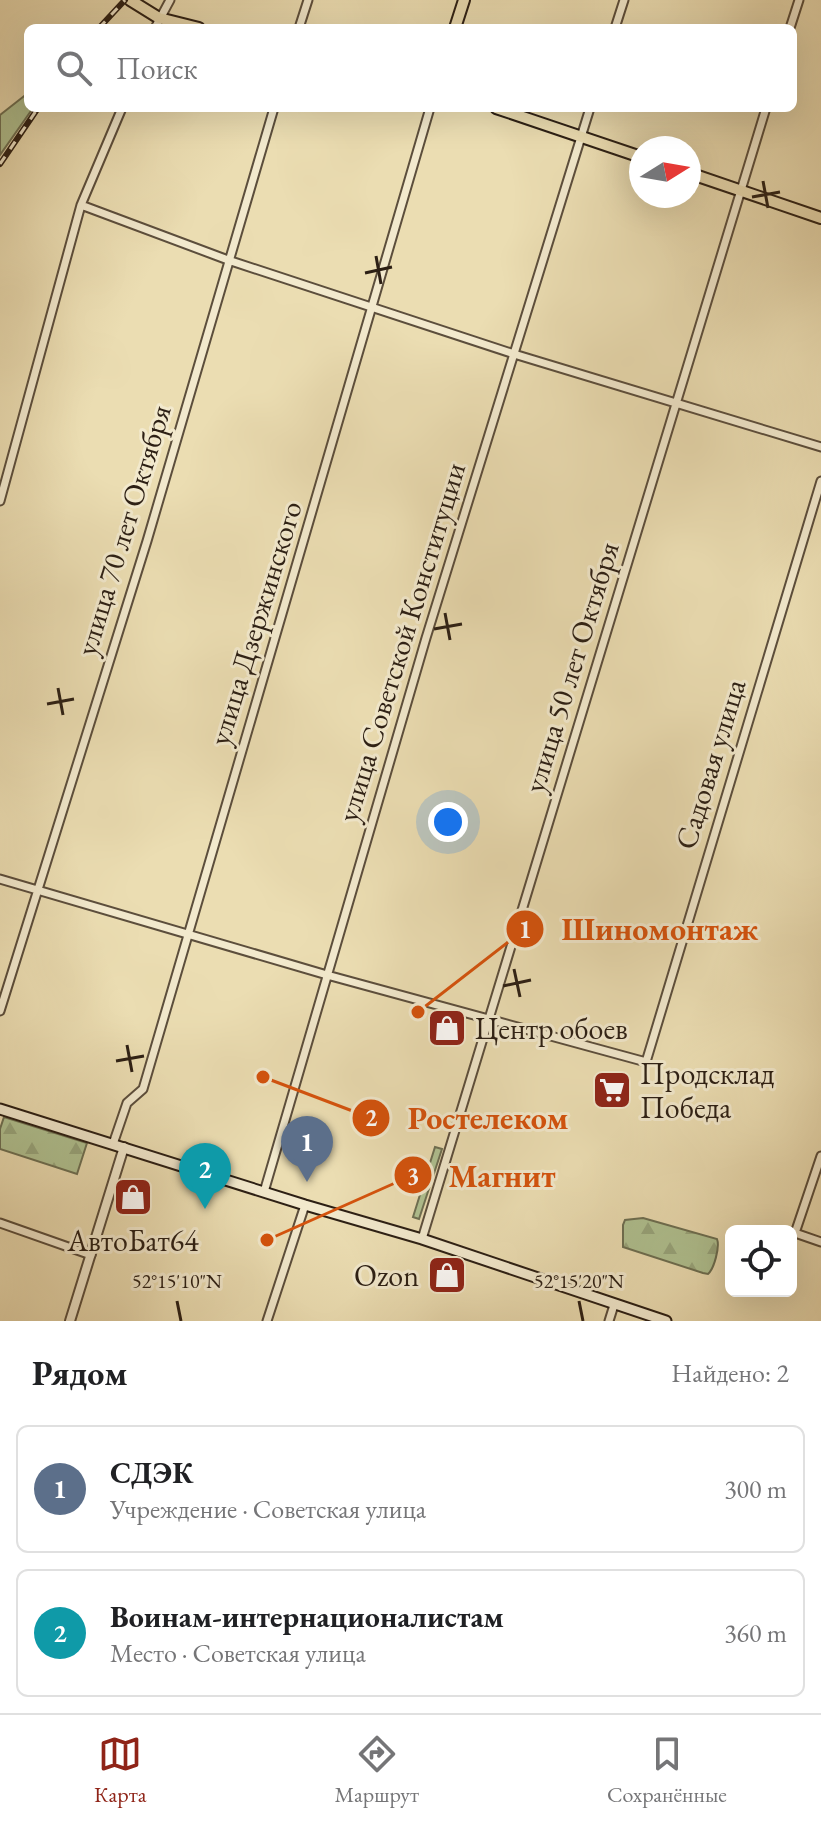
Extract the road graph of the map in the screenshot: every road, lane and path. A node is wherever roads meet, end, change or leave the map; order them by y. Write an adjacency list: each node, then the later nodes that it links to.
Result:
1 (130, 0): 7 (main road)
2 (170, 0): 7 (street)
3 (308, 0): 8 (street)
4 (464, 0): 9 (main road)
5 (624, 0): 10 (street)
6 (799, 0): 11 (street)
7 (157, 23)
8 (300, 24)
9 (456, 24)
10 (616, 24)
11 (791, 24)
12 (120, 112): 22 (street)
13 (273, 112): 24 (street, улица 70 лет Октября)
14 (429, 112): 25 (street, улица Дзержинского)
15 (508, 112): 18 (main road)
16 (589, 112): 18 (street, улица Советской Конституции)
17 (765, 112): 21 (street, улица 50 лет Октября)
18 (581, 136): 19 (main road); 26 (street, улица Советской Конституции)
19 (629, 153)
20 (701, 177): 21 (main road)
21 (740, 190): 23 (main road); 27 (street, улица 50 лет Октября)
22 (81, 205): 24 (street); 30 (street)
23 (821, 218)
24 (228, 260): 25 (street); 32 (street, улица 70 лет Октября)
25 (373, 307): 26 (street); 33 (street, улица Дзержинского)
26 (514, 354): 27 (street); 34 (street, улица Советской Конституции)
27 (677, 402): 28 (street); 36 (street, улица 50 лет Октября)
28 (821, 447)
29 (821, 481): 36 (street, Садовая улица)
30 (0, 501)
31 (0, 879): 32 (street)
32 (39, 891): 33 (street); 35 (street, улица 70 лет Октября)
33 (189, 935): 34 (street); 38 (street, улица Дзержинского)
34 (327, 975): 36 (street); 41 (street, улица Советской Конституции)
35 (0, 1011)
36 (490, 1021): 44 (street, улица 50 лет Октября)
37 (0, 1109): 38 (main road)
38 (113, 1144): 39 (main road)
39 (124, 1147): 41 (main road); 46 (street)
40 (821, 1156): 45 (street)
41 (264, 1192): 42 (main road)
42 (305, 1205): 44 (main road); 49 (street)
43 (0, 1223): 46 (street)
44 (422, 1239): 47 (main road)
45 (821, 1242)
46 (91, 1255): 48 (street)
47 (614, 1305): 50 (street); 51 (main road)
48 (70, 1321)
49 (267, 1321)
50 (609, 1321)
51 (666, 1321)

